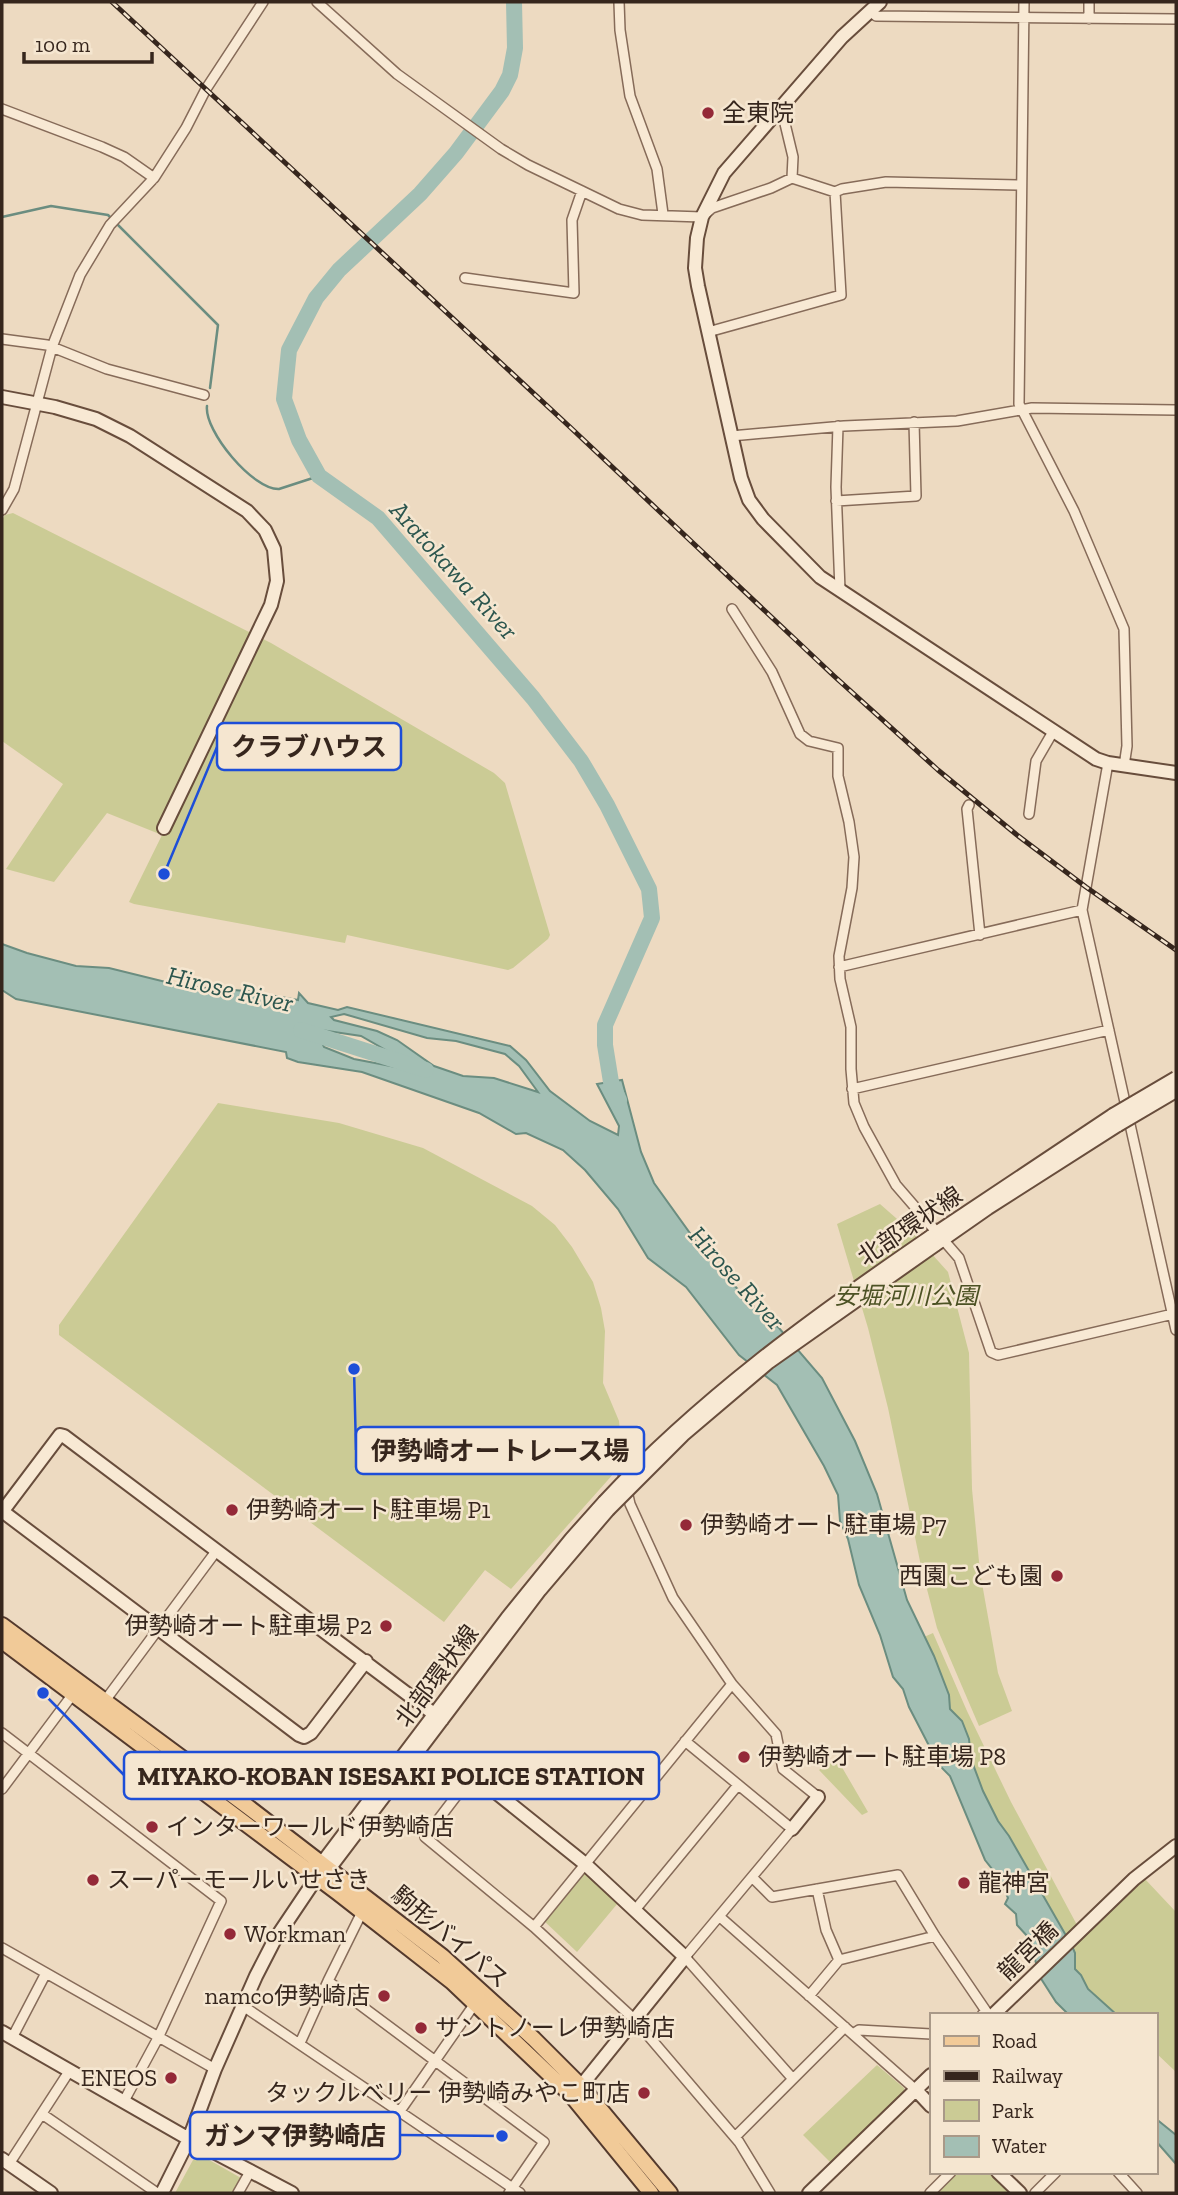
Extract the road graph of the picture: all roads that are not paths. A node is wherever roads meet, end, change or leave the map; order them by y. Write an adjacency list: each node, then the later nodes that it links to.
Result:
1 (263, 2): 12 (street)
2 (317, 2): 15 (street)
3 (619, 2): 17 (street)
4 (1024, 2): 7 (street)
5 (1089, 2): 8 (street)
6 (875, 6): 7 (street); 10 (street)
7 (1024, 18): 8 (street); 14 (street)
8 (1089, 19): 9 (street)
9 (1176, 19)
10 (780, 107): 13 (street); 18 (street)
11 (2, 109): 12 (street)
12 (154, 178): 22 (street)
13 (792, 178): 16 (street); 18 (street)
14 (1021, 185): 16 (street); 27 (street)
15 (582, 191): 17 (street); 19 (street)
16 (835, 192): 20 (street)
17 (663, 214): 18 (street)
18 (702, 216): 20 (street)
19 (465, 278)
20 (708, 332): 30 (street)
21 (2, 339): 22 (street)
22 (52, 347): 23 (street); 25 (street)
23 (204, 395)
24 (2, 397): 25 (street)
25 (37, 404): 32 (street); 41 (street)
26 (1176, 410): 27 (street)
27 (1021, 411): 28 (street); 37 (street)
28 (914, 422): 29 (street); 31 (street)
29 (838, 426): 30 (street); 31 (street)
30 (731, 436): 33 (street)
31 (836, 502): 33 (street)
32 (3, 507)
33 (840, 590): 35 (street)
34 (732, 609): 44 (street)
35 (1054, 730): 36 (street); 40 (street)
36 (1108, 763): 37 (street); 42 (street)
37 (1124, 766): 38 (street)
38 (1176, 773)
39 (969, 805): 43 (street)
40 (1029, 814)
41 (164, 828)
42 (1082, 911): 43 (street); 45 (street)
43 (980, 936): 44 (street)
44 (839, 967): 47 (street)
45 (1109, 1030): 47 (street); 51 (street)
46 (1176, 1078): 49 (street, bridge)
47 (852, 1089): 50 (street)
48 (1176, 1091): 49 (street, bridge)
49 (1116, 1120): 50 (street, 北部環状線)
50 (936, 1238): 51 (street); 63 (street, 北部環状線, bridge)
51 (1172, 1314): 52 (street)
52 (1176, 1330)
53 (622, 1469): 60 (street)
54 (2, 1511): 55 (street); 57 (street)
55 (217, 1549): 57 (street); 59 (street)
56 (2, 1625): 62 (main road, 駒形バイパス)
57 (158, 1630): 59 (street); 62 (street)
58 (2, 1640): 61 (main road, 駒形バイパス)
59 (366, 1661): 63 (street)
60 (732, 1684): 65 (street); 70 (street)
61 (73, 1694): 66 (street); 74 (main road, 駒形バイパス)
62 (104, 1703): 74 (main road, 駒形バイパス)
63 (439, 1716): 74 (street, 北部環状線)
64 (2, 1732): 66 (street)
65 (685, 1741): 68 (street); 73 (street)
66 (29, 1754): 69 (street); 97 (street)
67 (473, 1774): 73 (street); 80 (street)
68 (738, 1785): 71 (street); 77 (street)
69 (2, 1789)
70 (818, 1797): 71 (street)
71 (792, 1829): 75 (street)
72 (1176, 1846): 91 (street, 龍宮橋)
73 (584, 1863): 77 (street); 80 (street)
74 (323, 1870): 78 (main road, 駒形バイパス); 89 (street, 北部環状線); 104 (main road, 駒形バイパス)
75 (752, 1877): 76 (street); 79 (street)
76 (817, 1889): 81 (street); 84 (street)
77 (635, 1910): 83 (street)
78 (362, 1912): 86 (street); 88 (main road, 駒形バイパス)
79 (720, 1917): 83 (street); 87 (street)
80 (534, 1927): 92 (street)
81 (935, 1937): 84 (street); 90 (street)
82 (2, 1948): 85 (street)
83 (685, 1956): 92 (street); 103 (street)
84 (839, 1961): 87 (street)
85 (46, 1973): 96 (street); 97 (street)
86 (328, 1981): 98 (street); 99 (street)
87 (809, 1996): 93 (street)
88 (476, 2002): 99 (street); 124 (main road, 駒形バイパス)
89 (243, 2007): 98 (street); 100 (street, 北部環状線)
90 (984, 2013)
91 (995, 2013)
92 (634, 2019): 104 (street); 110 (street)
93 (845, 2027): 94 (street); 103 (street)
94 (853, 2034): 95 (street); 105 (street)
95 (930, 2034)
96 (7, 2035): 101 (street)
97 (158, 2038): 100 (street); 106 (street)
98 (300, 2043): 108 (street)
99 (436, 2061): 108 (street); 118 (street)
100 (215, 2068): 111 (street, 北部環状線)
101 (70, 2070): 106 (street); 109 (street)
102 (930, 2076): 105 (street)
103 (793, 2079): 110 (street)
104 (581, 2086): 125 (main road, 駒形バイパス)
105 (916, 2090): 107 (street); 127 (street)
106 (124, 2101): 111 (street)
107 (930, 2105)
108 (400, 2112): 118 (street)
109 (42, 2114): 112 (street); 120 (street)
110 (735, 2137): 126 (street)
111 (189, 2139): 113 (street); 121 (street, 北部環状線)
112 (6, 2162): 119 (street)
113 (251, 2170): 122 (street); 123 (street)
114 (949, 2174): 128 (street)
115 (1000, 2174): 129 (street)
116 (1054, 2174): 130 (street)
117 (1120, 2174): 131 (street)
118 (514, 2192)
119 (51, 2193)
120 (156, 2193)
121 (162, 2193)
122 (238, 2193)
123 (292, 2193)
124 (651, 2193)
125 (670, 2193)
126 (770, 2193)
127 (809, 2193)
128 (930, 2193)
129 (1020, 2193)
130 (1035, 2193)
131 (1135, 2193)

